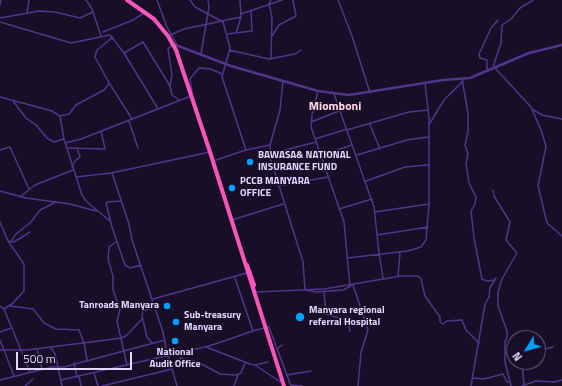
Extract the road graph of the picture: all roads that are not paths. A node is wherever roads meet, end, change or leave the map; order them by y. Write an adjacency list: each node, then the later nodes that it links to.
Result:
1 (1, 0): 15 (street)
2 (29, 0): 16 (street)
3 (86, 0): 17 (street)
4 (126, 0): 18 (highway)
5 (158, 0): 32 (street)
6 (190, 0): 20 (street)
7 (208, 0): 20 (street)
8 (240, 0): 21 (street)
9 (271, 0): 14 (street)
10 (282, 0): 14 (street)
11 (293, 0): 34 (street)
12 (338, 0): 53 (street)
13 (533, 0): 44 (street)
14 (270, 4): 19 (street); 34 (street)
15 (0, 5)
16 (27, 12): 17 (street); 22 (street)
17 (93, 12): 27 (street)
18 (146, 12): 28 (street); 32 (highway)
19 (251, 12): 21 (street); 29 (street)
20 (208, 13): 23 (street); 26 (street)
21 (241, 15): 23 (street); 29 (street)
22 (0, 18)
23 (222, 20): 26 (street); 31 (street)
24 (498, 20): 45 (street)
25 (0, 22): 33 (street)
26 (206, 25): 32 (street); 41 (street)
27 (99, 31): 28 (street); 33 (street)
28 (103, 32): 30 (street)
29 (236, 33): 31 (street)
30 (106, 34): 33 (street); 35 (street)
31 (227, 34): 38 (street)
32 (170, 35): 36 (highway)
33 (101, 36)
34 (272, 36): 42 (street)
35 (113, 37): 40 (street); 50 (street)
36 (175, 44): 41 (street); 51 (street); 55 (highway)
37 (562, 45): 44 (street)
38 (229, 50): 42 (street); 43 (street)
39 (301, 50): 42 (street)
40 (124, 54): 51 (street); 60 (street)
41 (201, 54): 43 (street)
42 (271, 59)
43 (224, 64): 46 (street); 48 (street)
44 (494, 68): 45 (street); 59 (street)
45 (487, 72): 47 (street)
46 (222, 74): 55 (street); 83 (street)
47 (463, 80): 49 (street); 69 (street); 147 (street)
48 (283, 81): 52 (street); 76 (street)
49 (426, 83): 53 (street); 61 (street)
50 (110, 84): 63 (street); 64 (street)
51 (170, 86): 58 (street)
52 (318, 91): 54 (street); 67 (street)
53 (370, 93): 54 (street)
54 (334, 94): 62 (street)
55 (191, 95): 58 (street); 84 (highway)
56 (0, 97): 57 (street)
57 (11, 100): 63 (street); 73 (street)
58 (179, 100): 60 (street)
59 (531, 107): 65 (street); 114 (street)
60 (158, 109): 64 (street)
61 (428, 110): 68 (street); 69 (street)
62 (340, 111): 67 (street); 70 (street)
63 (60, 116): 73 (street)
64 (132, 119): 66 (street)
65 (562, 119)
66 (129, 121): 71 (street); 80 (street)
67 (311, 122): 74 (street)
68 (370, 124): 70 (street); 81 (street)
69 (429, 124): 72 (street)
70 (347, 129): 74 (street); 77 (street)
71 (101, 131): 75 (street); 79 (street)
72 (428, 137): 81 (street); 89 (street)
73 (64, 139): 75 (street)
74 (316, 141): 85 (street); 86 (street)
75 (65, 143): 78 (street)
76 (270, 145): 83 (street); 85 (street)
77 (352, 145): 86 (street); 87 (street)
78 (66, 148): 79 (street); 90 (street)
79 (77, 148): 90 (street)
80 (138, 148)
81 (380, 149): 87 (street)
82 (0, 150): 96 (street)
83 (246, 150): 88 (street)
84 (210, 152): 88 (highway); 91 (street)
85 (270, 154): 95 (street)
86 (321, 155): 92 (street)
87 (357, 155): 94 (street)
88 (213, 161): 108 (highway)
89 (428, 165): 94 (street); 104 (street)
90 (72, 169): 93 (street); 96 (street)
91 (112, 173): 93 (street); 101 (street)
92 (329, 177): 95 (street); 105 (street)
93 (76, 178): 106 (street)
94 (366, 181): 100 (street)
95 (278, 186): 103 (street)
96 (29, 189): 99 (street)
97 (494, 190): 161 (street)
98 (0, 192): 99 (street)
99 (20, 196): 102 (street)
100 (372, 199): 105 (street); 107 (street)
101 (122, 201): 109 (street); 121 (street)
102 (57, 202): 106 (street); 116 (street)
103 (284, 203): 108 (street); 127 (street)
104 (429, 204): 107 (street); 111 (street)
105 (340, 209): 120 (street)
106 (98, 211): 109 (street)
107 (375, 212): 113 (street)
108 (232, 220): 122 (highway)
109 (110, 221): 117 (street)
110 (0, 222): 115 (street)
111 (428, 227): 113 (street); 118 (street)
112 (30, 232): 116 (street)
113 (377, 235): 119 (street)
114 (562, 236)
115 (8, 241): 116 (street); 132 (street)
116 (11, 242)
117 (116, 242): 121 (street); 141 (street)
118 (400, 253): 119 (street); 123 (street)
119 (379, 255): 120 (street); 125 (street)
120 (347, 258): 126 (street)
121 (141, 265): 130 (street)
122 (249, 272): 124 (street); 128 (highway)
123 (398, 276): 125 (street); 147 (street)
124 (235, 277): 130 (street); 138 (street)
125 (384, 279): 126 (street)
126 (351, 286): 127 (street); 129 (street); 197 (street)
127 (305, 290): 128 (street); 129 (street)
128 (256, 292): 136 (highway)
129 (324, 292): 139 (street)
130 (153, 299): 143 (street)
131 (0, 306): 133 (street)
132 (10, 306): 133 (street); 145 (street)
133 (4, 309): 137 (street)
134 (150, 309): 135 (street)
135 (142, 319): 141 (street); 146 (street)
136 (266, 326): 138 (street); 144 (highway); 150 (street)
137 (12, 328): 140 (street); 158 (street)
138 (253, 331): 149 (street)
139 (350, 331)
140 (0, 332)
141 (122, 338): 145 (street); 159 (street)
142 (0, 340): 157 (street)
143 (165, 340): 146 (street); 160 (street)
144 (270, 341): 150 (street); 195 (highway)
145 (84, 343): 152 (street); 162 (street)
146 (152, 343): 159 (street)
147 (479, 343): 180 (street)
148 (282, 345): 154 (street)
149 (205, 346): 160 (street); 165 (street)
150 (276, 346): 154 (street)
151 (553, 347): 155 (street)
152 (50, 348): 153 (street); 169 (street)
153 (37, 349): 158 (street); 170 (street)
154 (277, 349): 177 (street)
155 (546, 349)
156 (0, 350): 157 (street)
157 (3, 350): 158 (street); 178 (street)
158 (20, 350): 174 (street)
159 (124, 350): 162 (street); 166 (street)
160 (167, 354): 166 (street); 168 (street)
161 (505, 354): 185 (street)
162 (87, 360): 164 (street)
163 (268, 362): 167 (street)
164 (74, 363): 169 (street); 179 (street)
165 (245, 363): 167 (street); 176 (street)
166 (128, 364): 175 (street)
167 (255, 365): 195 (street)
168 (171, 366): 171 (street); 176 (street)
169 (58, 367): 170 (street); 183 (street)
170 (42, 369): 174 (street)
171 (172, 369): 192 (street); 193 (street)
172 (522, 370): 187 (street)
173 (311, 371): 177 (street)
174 (30, 372): 178 (street)
175 (94, 373): 179 (street); 191 (street)
176 (238, 374): 194 (street)
177 (287, 375): 186 (street)
178 (14, 376): 182 (street)
179 (78, 377): 183 (street); 190 (street)
180 (473, 378): 185 (street); 198 (street)
181 (33, 379): 188 (street)
182 (0, 380)
183 (61, 380): 189 (street)
184 (562, 380): 187 (street)
185 (510, 382): 199 (street)
186 (291, 385): 196 (street)
187 (523, 385)
188 (25, 386)
189 (62, 386)
190 (81, 386)
191 (98, 386)
192 (102, 386)
193 (177, 386)
194 (234, 386)
195 (284, 386)
196 (302, 386)
197 (358, 386)
198 (471, 386)
199 (511, 386)

